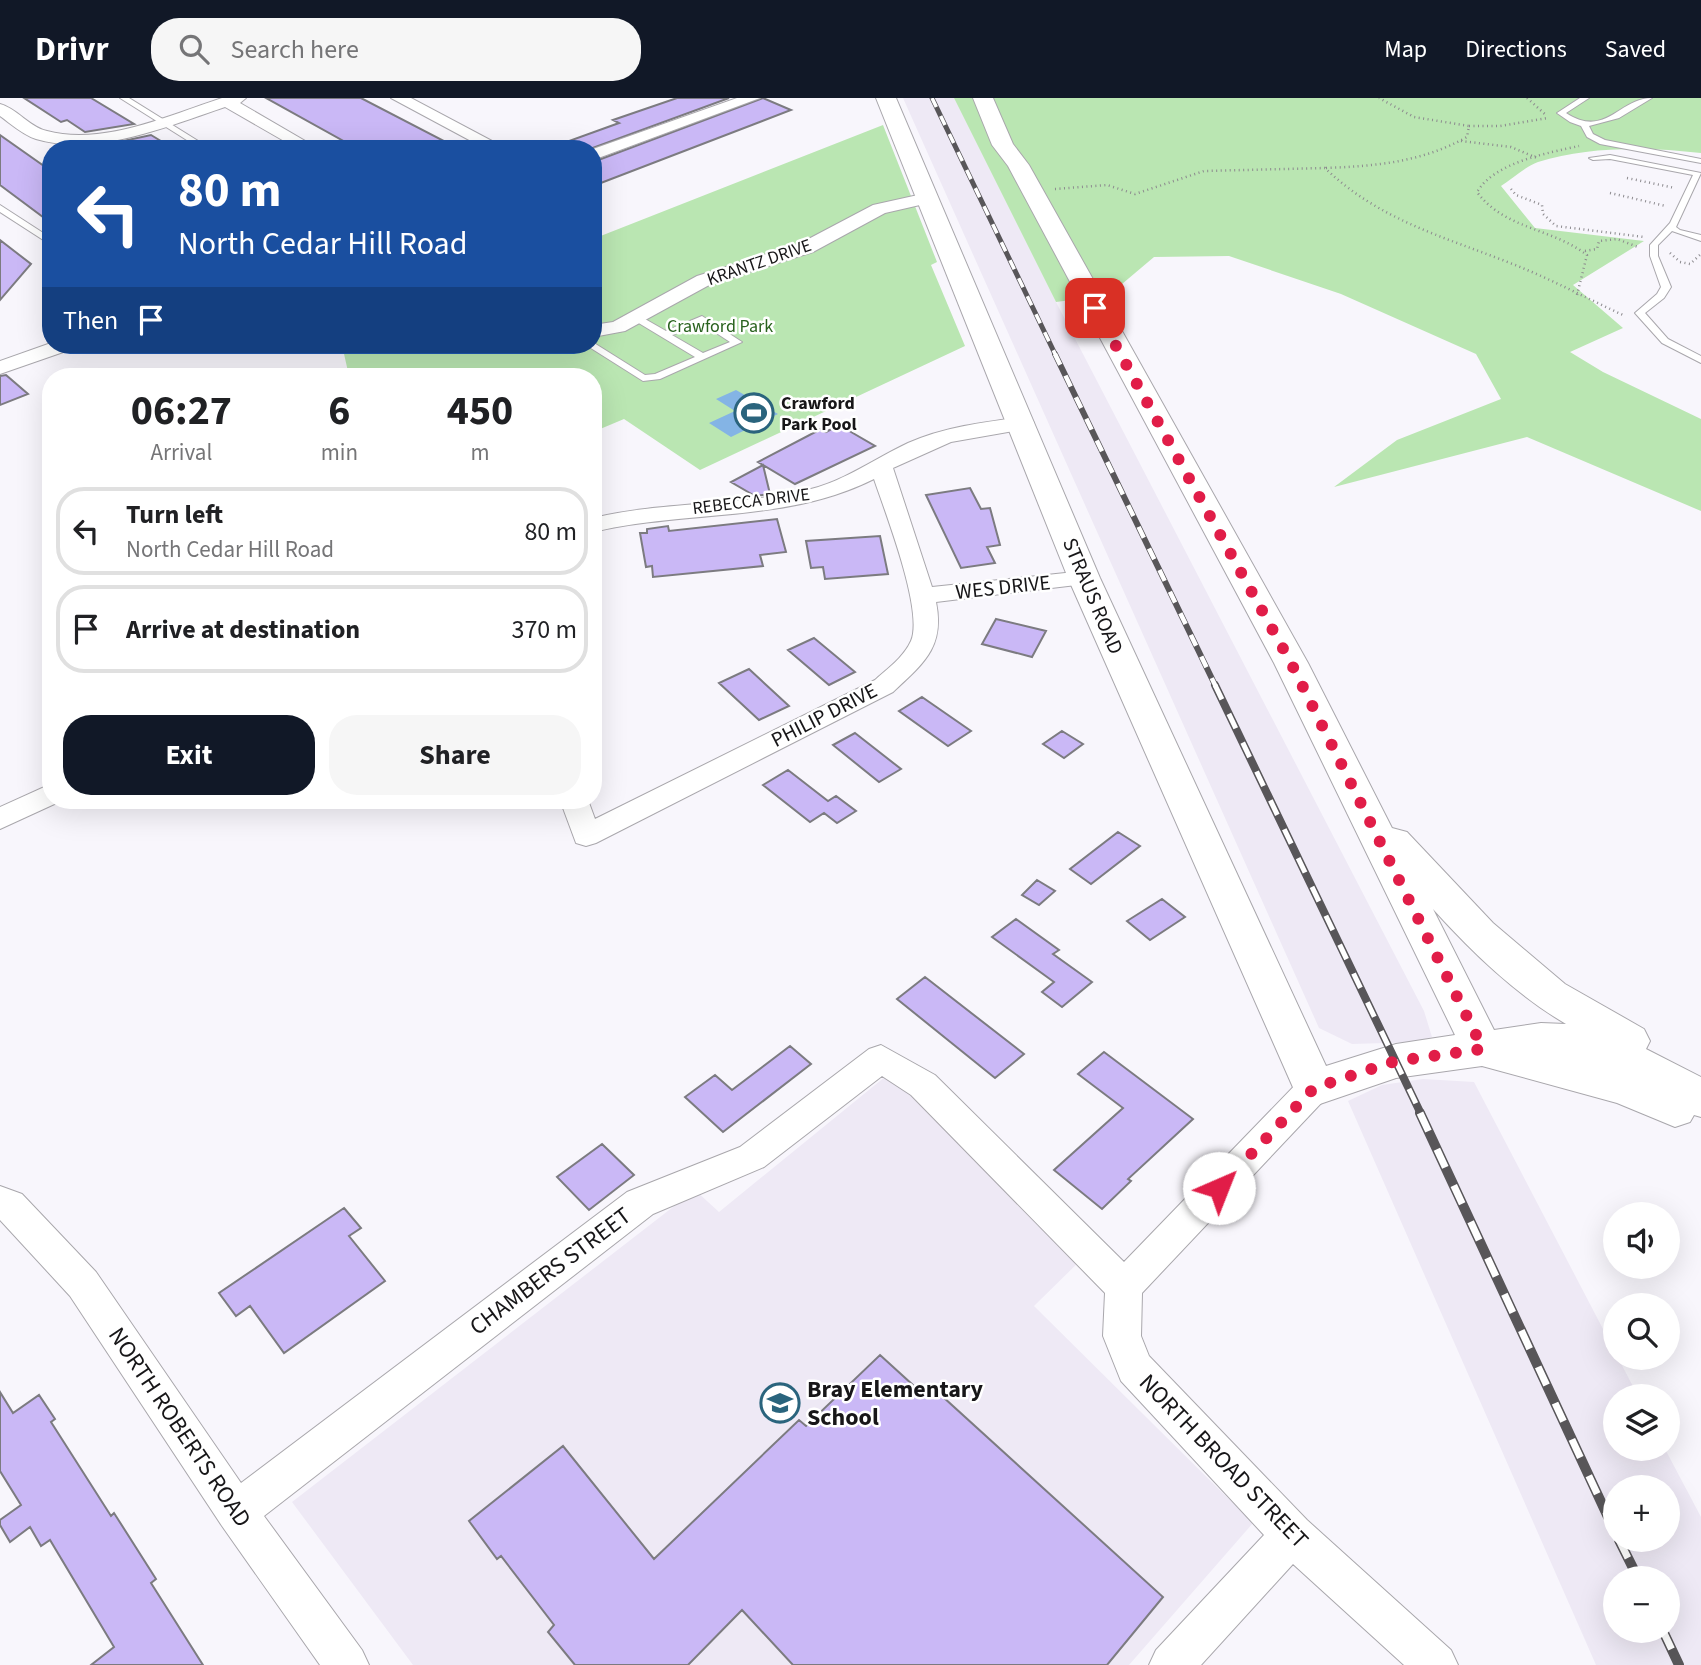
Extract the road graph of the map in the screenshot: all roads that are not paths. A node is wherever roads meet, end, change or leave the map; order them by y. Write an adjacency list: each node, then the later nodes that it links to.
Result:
1 (124, 98): 10 (lane)
2 (399, 98): 16 (street)
3 (752, 98): 17 (street)
4 (886, 98): 21 (street, STRAUS ROAD)
5 (983, 98): 40 (street)
6 (1585, 98): 11 (lane)
7 (1648, 98): 11 (lane)
8 (233, 100): 10 (street); 15 (street)
9 (0, 109): 12 (street)
10 (160, 121): 13 (street); 14 (lane)
11 (1584, 124): 19 (lane)
12 (60, 140)
13 (91, 140)
14 (192, 140)
15 (297, 140)
16 (481, 140)
17 (602, 152)
18 (1593, 158): 20 (lane)
19 (1701, 161)
20 (1700, 173): 23 (lane)
21 (927, 198): 26 (street, KRANTZ DRIVE); 34 (street, STRAUS ROAD)
22 (0, 208): 24 (lane)
23 (1671, 226): 25 (lane); 32 (lane)
24 (42, 236)
25 (1701, 238)
26 (635, 317): 27 (street, KRANTZ DRIVE); 28 (lane)
27 (602, 330)
28 (665, 335): 31 (lane); 31 (lane)
29 (602, 352): 31 (lane)
30 (42, 353): 33 (street)
31 (703, 357)
32 (1701, 360)
33 (0, 368)
34 (1023, 423): 35 (street, REBECCA DRIVE); 37 (street, STRAUS ROAD)
35 (881, 466): 36 (street, REBECCA DRIVE); 38 (street, PHILIP DRIVE)
36 (602, 523)
37 (1084, 578): 38 (street, WES DRIVE); 45 (street, STRAUS ROAD)
38 (922, 596): 41 (street, PHILIP DRIVE)
39 (42, 798): 42 (street)
40 (1360, 803): 43 (street); 44 (street)
41 (577, 809)
42 (0, 819)
43 (1483, 1049): 45 (street); 46 (street); 47 (street)
44 (1701, 1083)
45 (1314, 1088): 49 (street)
46 (1701, 1099)
47 (1701, 1120)
48 (0, 1201): 50 (street, NORTH ROBERTS ROAD)
49 (1124, 1287): 50 (street, CHAMBERS STREET); 51 (street, NORTH BROAD STREET)
50 (236, 1512): 52 (street, NORTH ROBERTS ROAD)
51 (1292, 1535): 53 (street); 54 (street, NORTH BROAD STREET)
52 (346, 1665)
53 (1171, 1665)
54 (1436, 1665)

